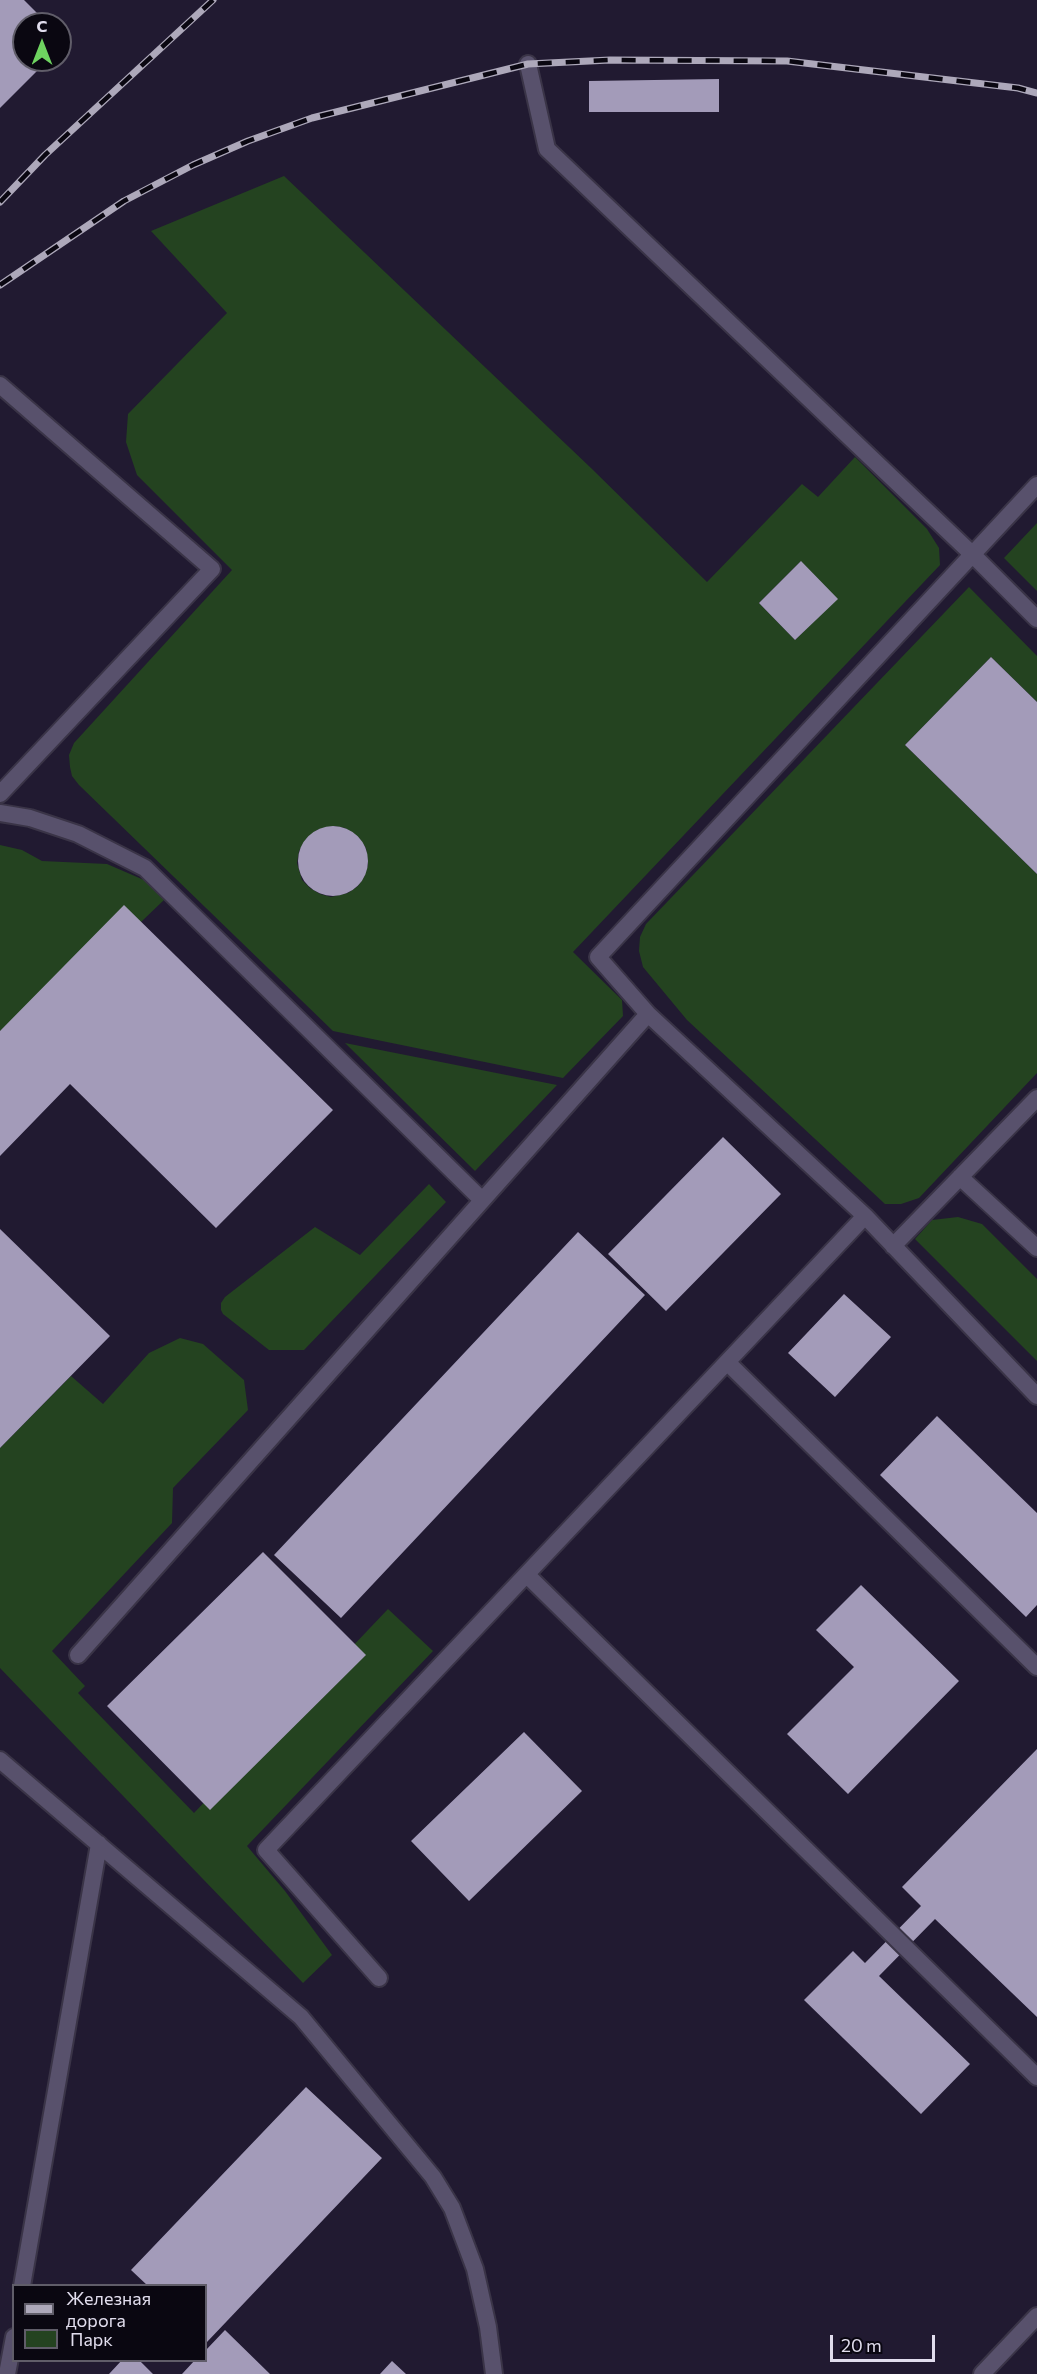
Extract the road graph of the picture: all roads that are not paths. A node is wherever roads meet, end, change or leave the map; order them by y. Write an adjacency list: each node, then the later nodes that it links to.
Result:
1 (528, 64): 4 (lane)
2 (0, 385): 6 (lane)
3 (1037, 485): 4 (lane)
4 (972, 554): 5 (lane); 8 (lane)
5 (1037, 619)
6 (0, 794)
7 (0, 813): 11 (lane)
8 (648, 1014): 11 (lane); 12 (lane)
9 (1037, 1098): 10 (lane)
10 (960, 1177): 13 (lane); 14 (lane)
11 (482, 1200): 18 (lane)
12 (865, 1216): 13 (lane); 15 (lane)
13 (893, 1246): 16 (lane)
14 (1037, 1248)
15 (728, 1363): 17 (lane); 19 (lane)
16 (1037, 1396)
17 (527, 1575): 22 (lane); 23 (lane)
18 (78, 1655)
19 (1037, 1667)
20 (0, 1760): 21 (lane)
21 (99, 1844): 24 (lane); 28 (lane)
22 (380, 1978)
23 (1037, 2077)
24 (22, 2284)
25 (1037, 2316): 29 (lane)
26 (12, 2348): 27 (lane)
27 (7, 2374)
28 (494, 2374)
29 (982, 2374)

